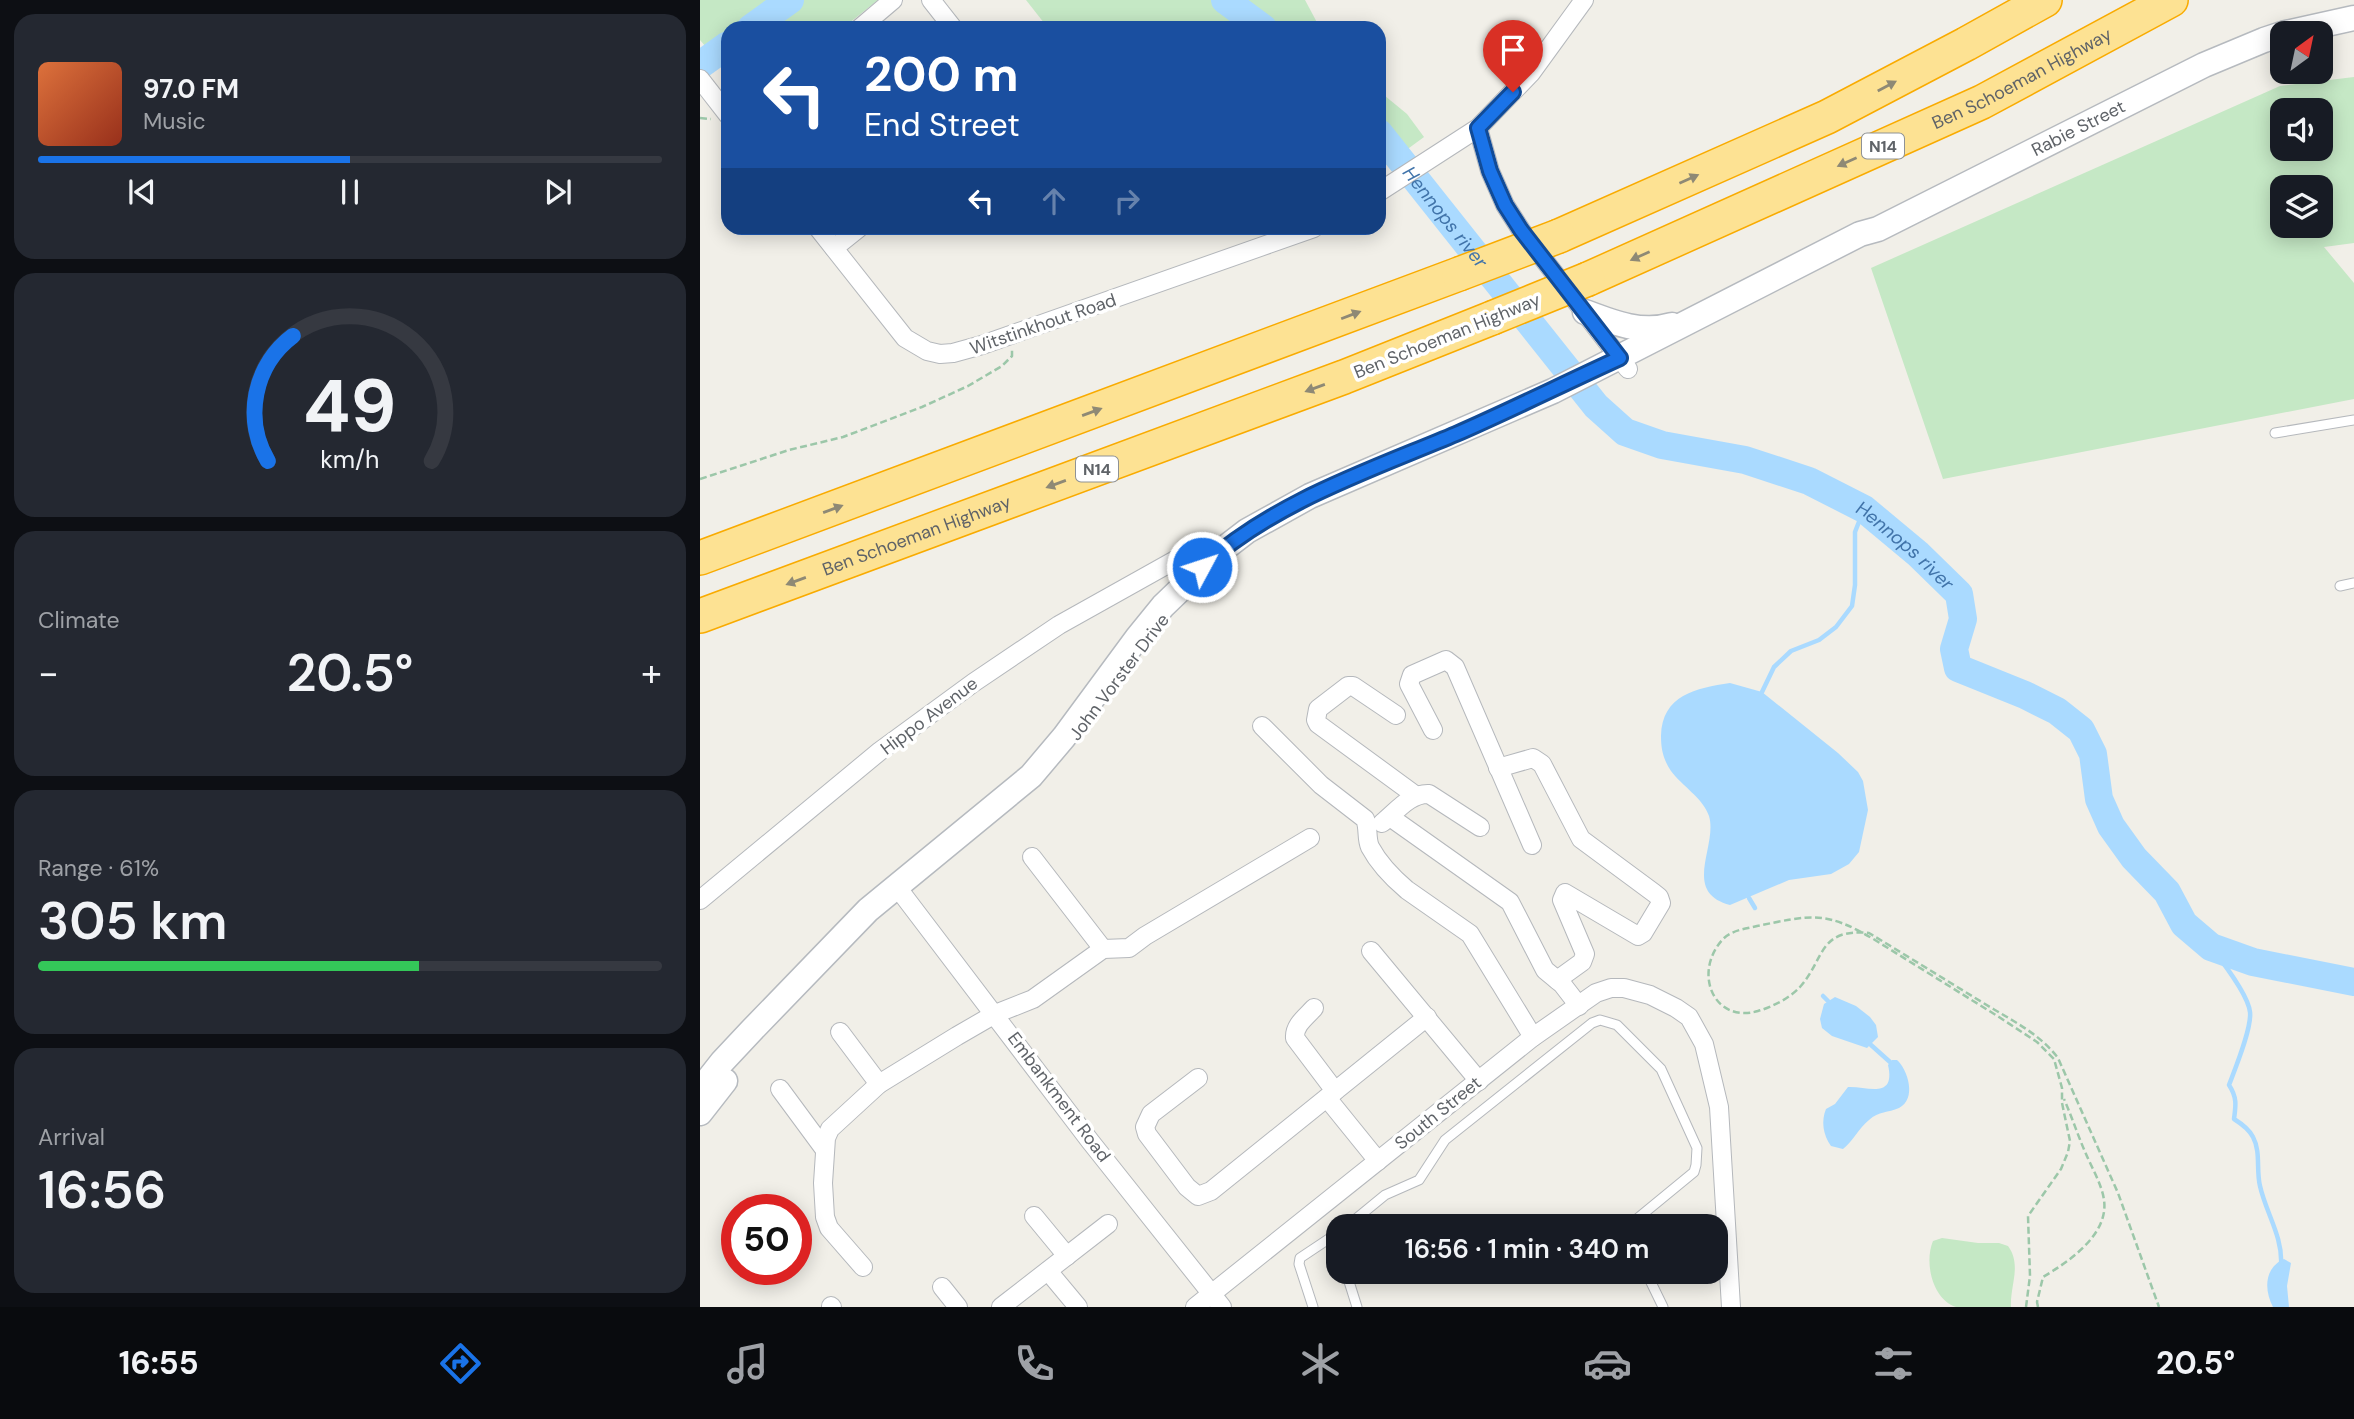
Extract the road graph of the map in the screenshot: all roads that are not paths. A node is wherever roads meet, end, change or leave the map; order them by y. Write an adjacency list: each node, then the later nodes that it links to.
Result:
1 (893, 0): 7 (street)
2 (931, 0): 8 (street)
3 (1584, 0): 13 (street)
4 (2045, 0): 25 (highway, one-way to 4, bridge)
5 (2171, 0): 29 (highway, Ben Schoeman Highway / N14, one-way to 29, bridge)
6 (2354, 18): 9 (main road, Rabie Street)
7 (868, 21)
8 (948, 21)
9 (2333, 23)
10 (2270, 38): 15 (main road, Rabie Street)
11 (700, 79): 12 (street)
12 (721, 105)
13 (1478, 128): 14 (street); 20 (street)
14 (1386, 188)
15 (1878, 229): 21 (main road, Rabie Street); 22 (main road, Rabie Street)
16 (824, 235): 19 (street, Witstinkhout Road)
17 (850, 235): 19 (street)
18 (1295, 235): 19 (street, Witstinkhout Road)
19 (834, 247)
20 (1585, 313): 21 (main road); 22 (street)
21 (1692, 320): 22 (main road, Rabie Street)
22 (1614, 368): 41 (main road, John Vorster Drive)
23 (2354, 420): 24 (lane)
24 (2275, 433)
25 (700, 558)
26 (1177, 558): 42 (street, Hippo Avenue)
27 (2354, 583): 28 (lane)
28 (2340, 586)
29 (700, 616)
30 (1396, 715): 34 (street)
31 (1262, 726): 37 (street)
32 (1433, 730): 33 (street)
33 (1498, 768): 39 (street); 45 (street)
34 (1415, 795): 35 (street); 36 (street)
35 (1390, 817): 37 (street); 45 (street)
36 (1480, 827)
37 (1368, 834): 51 (street)
38 (1310, 838): 43 (street)
39 (1532, 845)
40 (1032, 857): 43 (street)
41 (902, 893): 48 (street, Embankment Road); 56 (main road, John Vorster Drive); 58 (main road, John Vorster Drive)
42 (700, 900)
43 (1103, 949): 48 (street)
44 (1371, 951): 49 (street)
45 (1557, 980): 46 (street)
46 (1579, 1006): 51 (street, South Street); 63 (street, South Street)
47 (1314, 1008): 57 (street)
48 (995, 1014): 54 (street); 74 (street, Embankment Road)
49 (1427, 1017): 53 (street); 57 (street)
50 (840, 1031): 54 (street)
51 (1533, 1037): 53 (street, South Street)
52 (1198, 1078): 57 (street)
53 (1479, 1081): 60 (street, South Street)
54 (879, 1084): 59 (street)
55 (780, 1089): 59 (street)
56 (700, 1090)
57 (1331, 1095): 60 (street)
58 (700, 1113)
59 (825, 1150): 68 (street)
60 (1378, 1161): 74 (street, South Street)
61 (1362, 1214): 62 (lane)
62 (1643, 1214)
63 (1718, 1214)
64 (1034, 1216): 67 (street)
65 (1108, 1224): 67 (street)
66 (1326, 1241): 80 (lane)
67 (1067, 1256): 69 (street)
68 (863, 1267)
69 (1048, 1271): 77 (street); 78 (street)
70 (1350, 1284): 81 (lane)
71 (1651, 1284): 75 (lane)
72 (1727, 1284): 82 (street)
73 (942, 1287): 76 (street)
74 (1217, 1300): 79 (street, South Street)
75 (1660, 1306)
76 (958, 1307)
77 (1001, 1307)
78 (1078, 1307)
79 (1195, 1307)
80 (1313, 1307)
81 (1357, 1307)
82 (1731, 1307)

